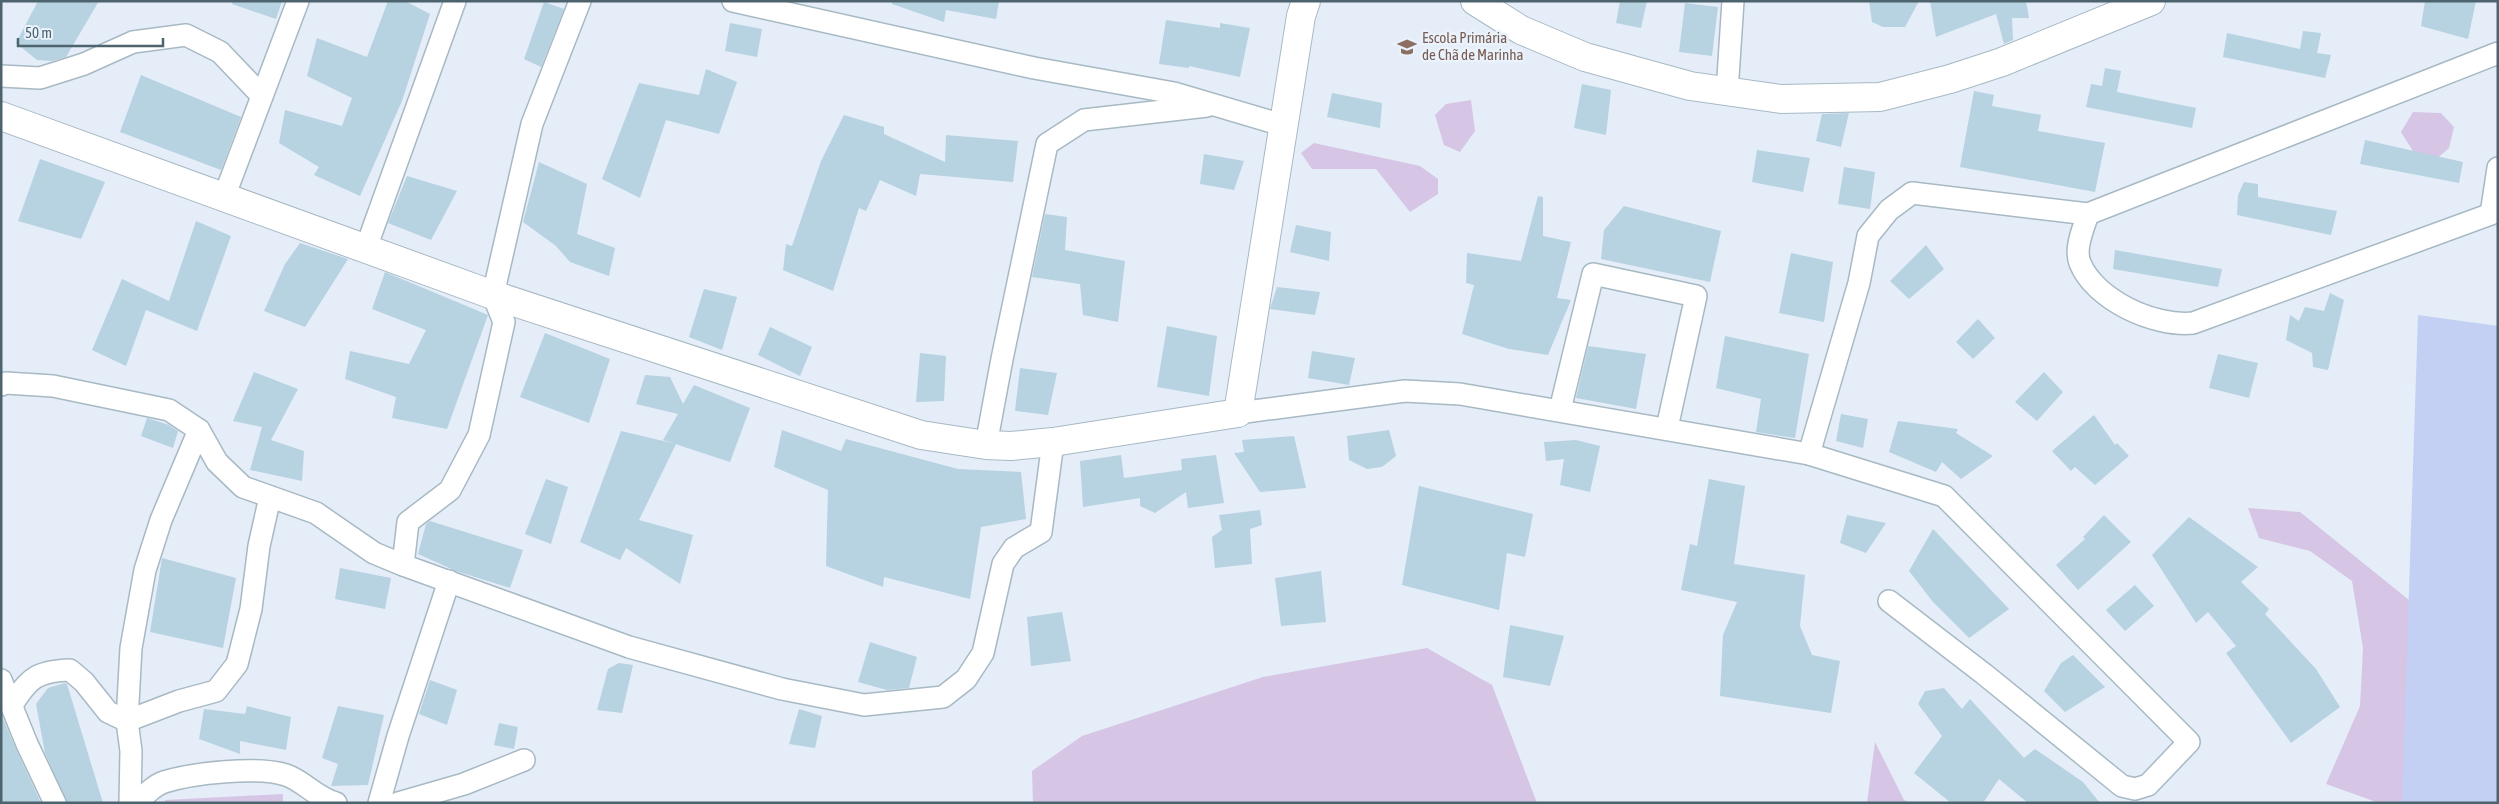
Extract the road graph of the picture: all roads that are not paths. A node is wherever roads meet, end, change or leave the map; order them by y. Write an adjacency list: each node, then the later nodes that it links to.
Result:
1 (298, 1): 12 (street)
2 (455, 1): 19 (street)
3 (580, 1): 20 (street)
4 (733, 1): 13 (street)
5 (1306, 1): 15 (street)
6 (1475, 1): 11 (street)
7 (1733, 1): 11 (street)
8 (2151, 1): 11 (street)
9 (2498, 54): 18 (street)
10 (1, 76): 12 (street)
11 (1727, 92)
12 (262, 96): 17 (street)
13 (1215, 105): 15 (street); 27 (street)
14 (1, 116): 17 (street)
15 (1282, 125): 23 (street)
16 (2498, 168): 18 (street)
17 (224, 197): 19 (street)
18 (2088, 214): 28 (street)
19 (366, 248): 20 (street)
20 (493, 295): 27 (street); 30 (street)
21 (1, 385): 25 (street)
22 (1560, 410): 23 (street); 24 (street); 24 (street)
23 (1238, 413): 26 (street)
24 (1667, 428): 28 (street)
25 (199, 430): 29 (street); 35 (street)
26 (1053, 442): 27 (street); 31 (street)
27 (986, 445)
28 (1809, 454): 32 (street)
29 (270, 497): 30 (street); 35 (street)
30 (403, 565): 31 (street)
31 (449, 581): 41 (street)
32 (1889, 601)
33 (1, 680): 34 (street)
34 (12, 706): 35 (street); 37 (street)
35 (127, 722): 38 (street)
36 (524, 760): 42 (street)
37 (55, 803)
38 (130, 803)
39 (138, 803): 40 (street)
40 (336, 803)
41 (379, 803)
42 (398, 803)

